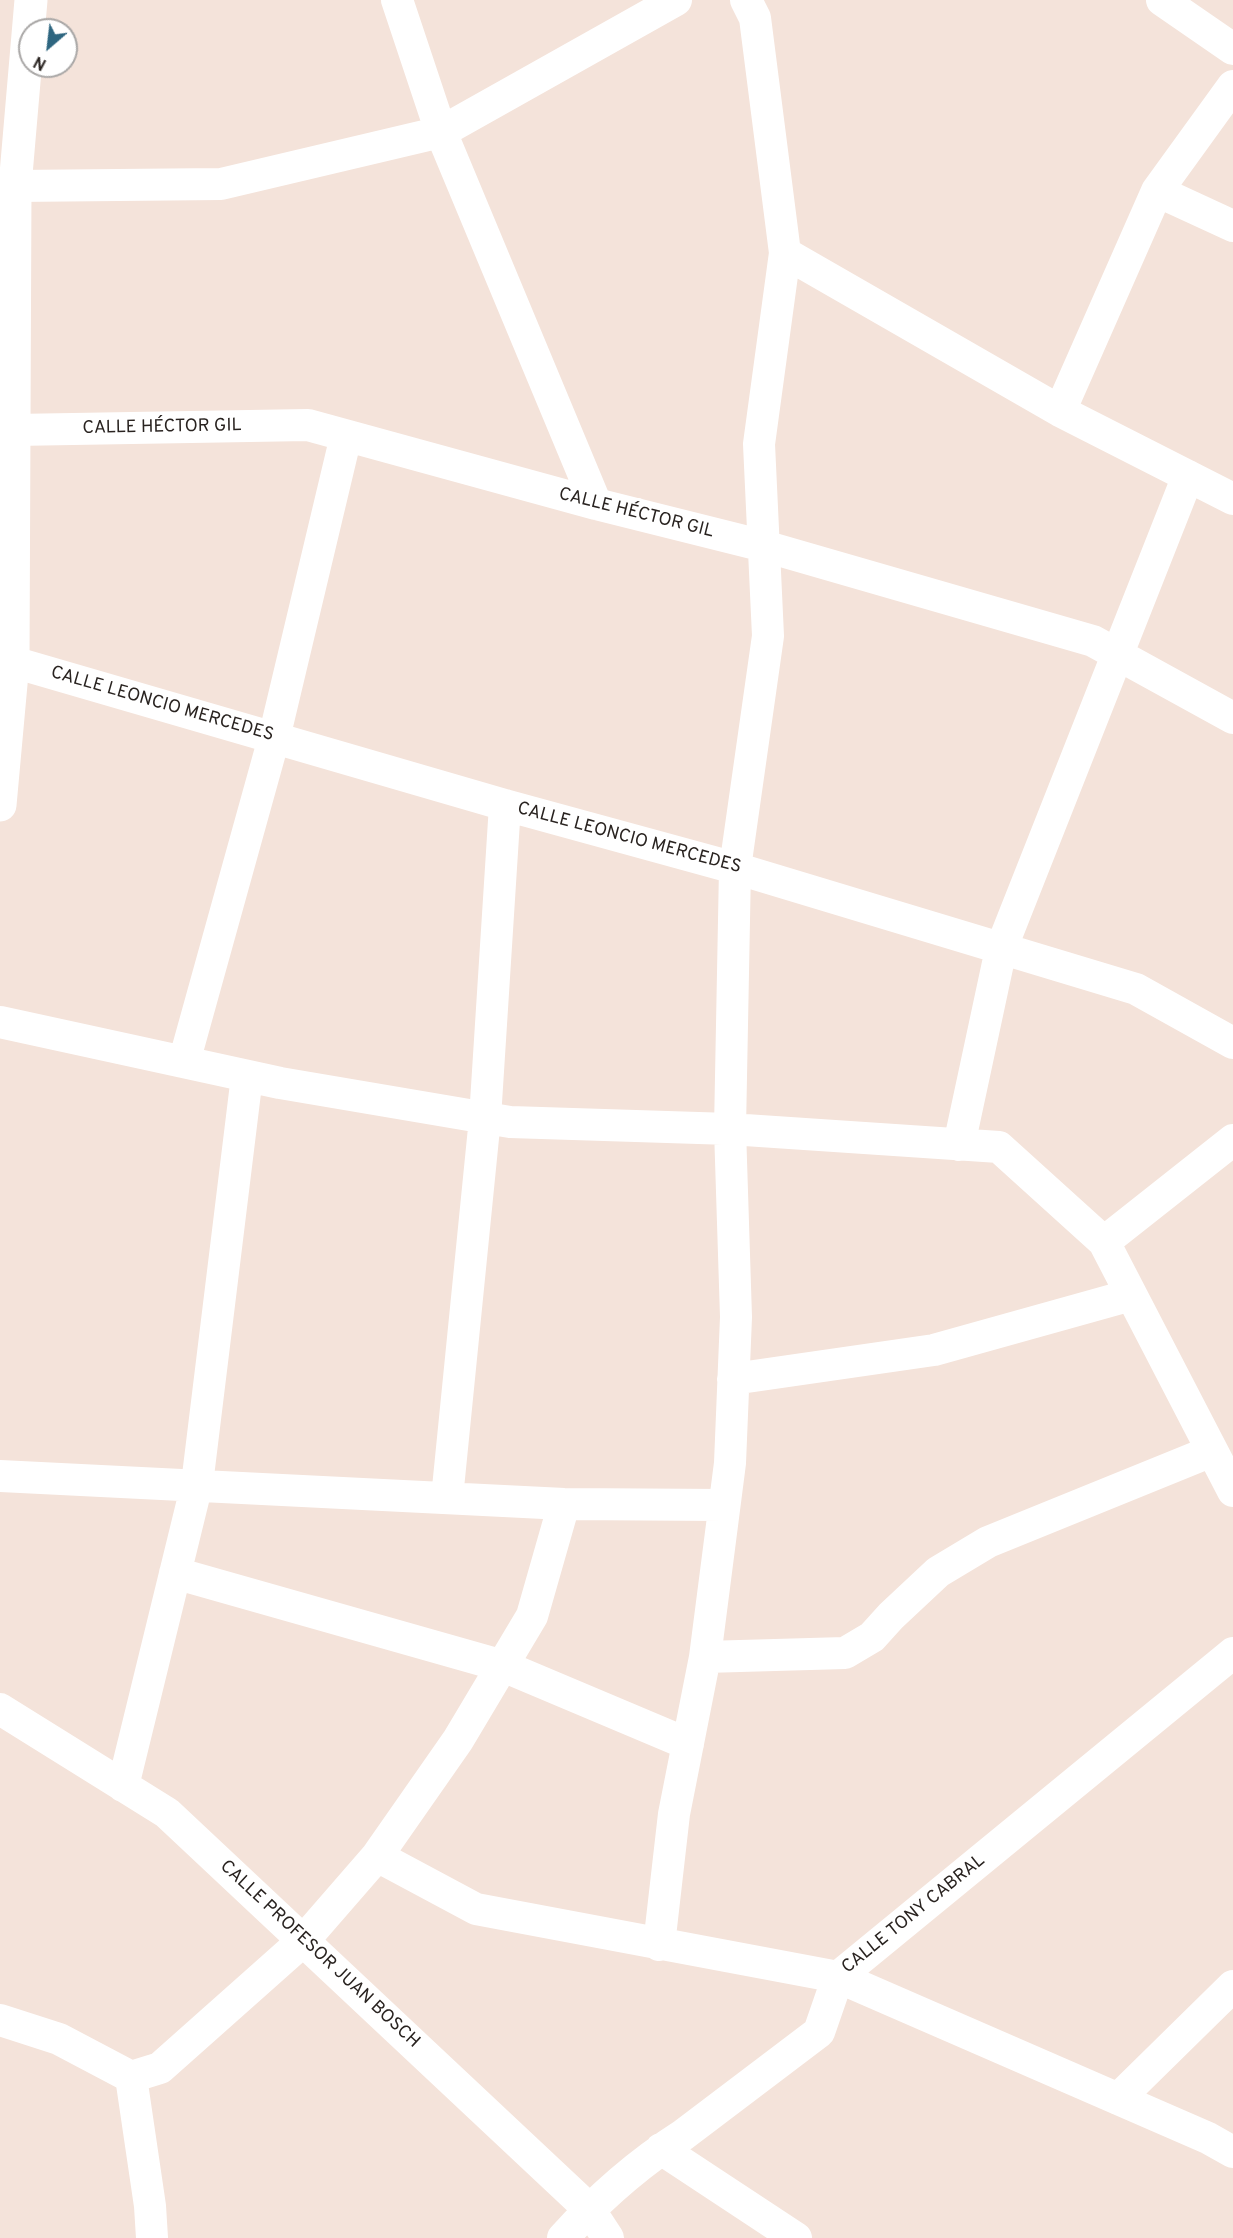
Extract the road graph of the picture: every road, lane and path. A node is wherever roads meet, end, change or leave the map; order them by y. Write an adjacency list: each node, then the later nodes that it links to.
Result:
1 (31, 0): 9 (street)
2 (397, 0): 8 (street)
3 (676, 0): 8 (street)
4 (746, 0): 12 (street)
5 (1162, 0): 6 (street)
6 (1233, 49)
7 (1233, 86): 10 (street)
8 (441, 132): 9 (street); 18 (street)
9 (15, 186): 14 (street)
10 (1157, 192): 11 (street); 13 (street)
11 (1233, 226)
12 (785, 253): 13 (street); 19 (street)
13 (1060, 411): 16 (street)
14 (14, 430): 15 (street, CALLE HÉCTOR GIL); 21 (street)
15 (346, 436): 18 (street, CALLE HÉCTOR GIL); 23 (street)
16 (1188, 476): 17 (street); 20 (street)
17 (1233, 499)
18 (596, 504): 19 (street, CALLE HÉCTOR GIL)
19 (764, 546): 20 (street, CALLE HÉCTOR GIL); 26 (street)
20 (1117, 654): 22 (street, CALLE HÉCTOR GIL); 27 (street)
21 (13, 662): 23 (street, CALLE LEONCIO MERCEDES); 24 (street)
22 (1233, 718)
23 (274, 738): 25 (street, CALLE LEONCIO MERCEDES); 30 (street)
24 (0, 805)
25 (505, 805): 26 (street, CALLE LEONCIO MERCEDES); 32 (street)
26 (735, 868): 27 (street, CALLE LEONCIO MERCEDES); 33 (street)
27 (1001, 949): 29 (street, CALLE LEONCIO MERCEDES); 35 (street)
28 (0, 1022): 30 (street)
29 (1233, 1043)
30 (184, 1062): 31 (street)
31 (247, 1076): 32 (street); 41 (street)
32 (485, 1118): 33 (street); 43 (street)
33 (730, 1129): 35 (street); 38 (street)
34 (1233, 1140): 36 (street)
35 (959, 1145): 36 (street)
36 (1104, 1242): 37 (street)
37 (1131, 1295): 38 (street); 39 (street)
38 (733, 1379): 45 (street)
39 (1212, 1451): 42 (street); 48 (street)
40 (0, 1476): 41 (street)
41 (197, 1484): 43 (street); 46 (street)
42 (1233, 1491)
43 (447, 1498): 44 (street)
44 (564, 1504): 45 (street); 49 (street)
45 (724, 1505): 48 (street)
46 (175, 1573): 49 (street); 52 (street)
47 (1233, 1653): 56 (street, CALLE TONY CABRAL)
48 (705, 1657): 51 (street)
49 (503, 1666): 51 (street); 53 (street)
50 (0, 1709): 52 (street, CALLE PROFESOR JUAN BOSCH)
51 (688, 1744): 55 (street)
52 (123, 1786): 54 (street, CALLE PROFESOR JUAN BOSCH)
53 (377, 1856): 54 (street); 55 (street)
54 (304, 1940): 59 (street); 63 (street, CALLE PROFESOR JUAN BOSCH)
55 (659, 1945): 56 (street)
56 (838, 1977): 60 (street); 61 (street, CALLE TONY CABRAL)
57 (1233, 1986): 60 (street)
58 (0, 2020): 59 (street)
59 (131, 2077): 64 (street)
60 (1118, 2099): 62 (street)
61 (660, 2149): 63 (street, CALLE TONY CABRAL); 67 (street)
62 (1233, 2152)
63 (590, 2209): 65 (street, CALLE TONY CABRAL); 66 (street, CALLE PROFESOR JUAN BOSCH)
64 (152, 2238)
65 (564, 2238)
66 (608, 2238)
67 (796, 2238)

